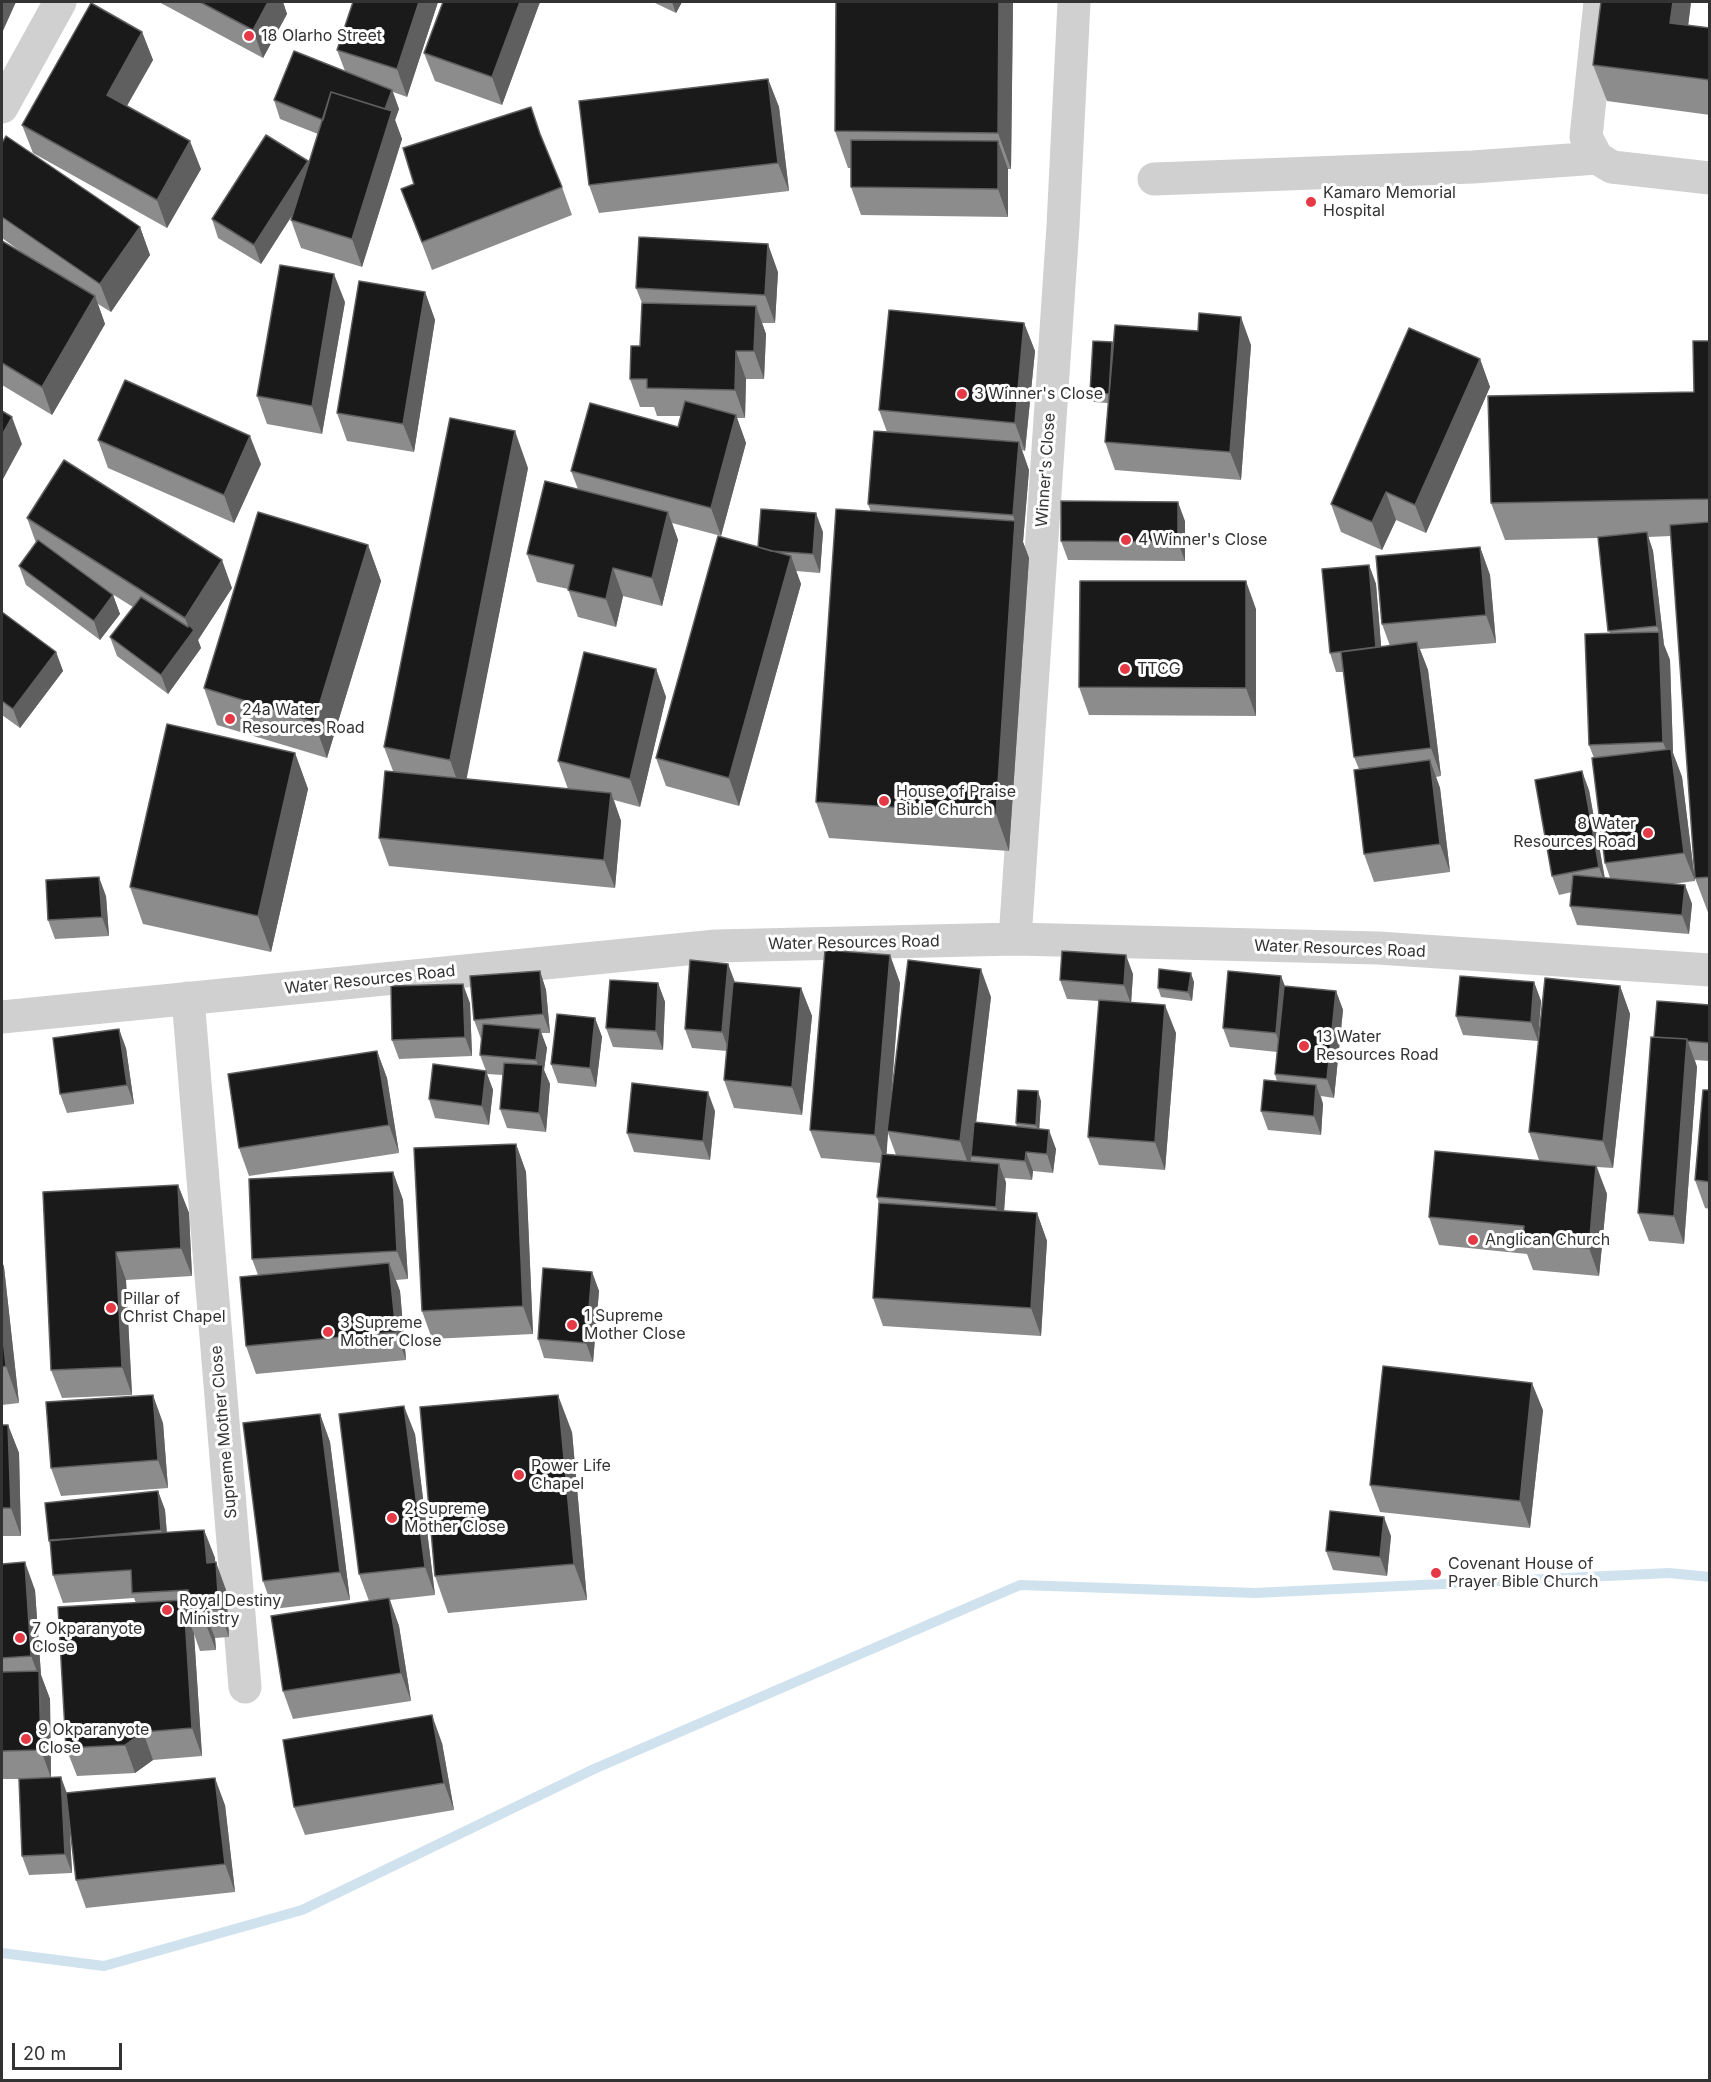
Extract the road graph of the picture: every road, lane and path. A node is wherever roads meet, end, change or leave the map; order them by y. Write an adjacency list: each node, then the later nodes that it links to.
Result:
1 (60, 2): 4 (street)
2 (1074, 2): 8 (street, Winner's Close)
3 (1600, 2): 5 (street)
4 (2, 107)
5 (1597, 158): 6 (street); 7 (street)
6 (1710, 178)
7 (1154, 179)
8 (1015, 939): 9 (street, Water Resources Road); 10 (street, Water Resources Road)
9 (1710, 970)
10 (188, 998): 11 (street, Water Resources Road); 12 (street, Supreme Mother Close)
11 (2, 1017)
12 (245, 1687)

